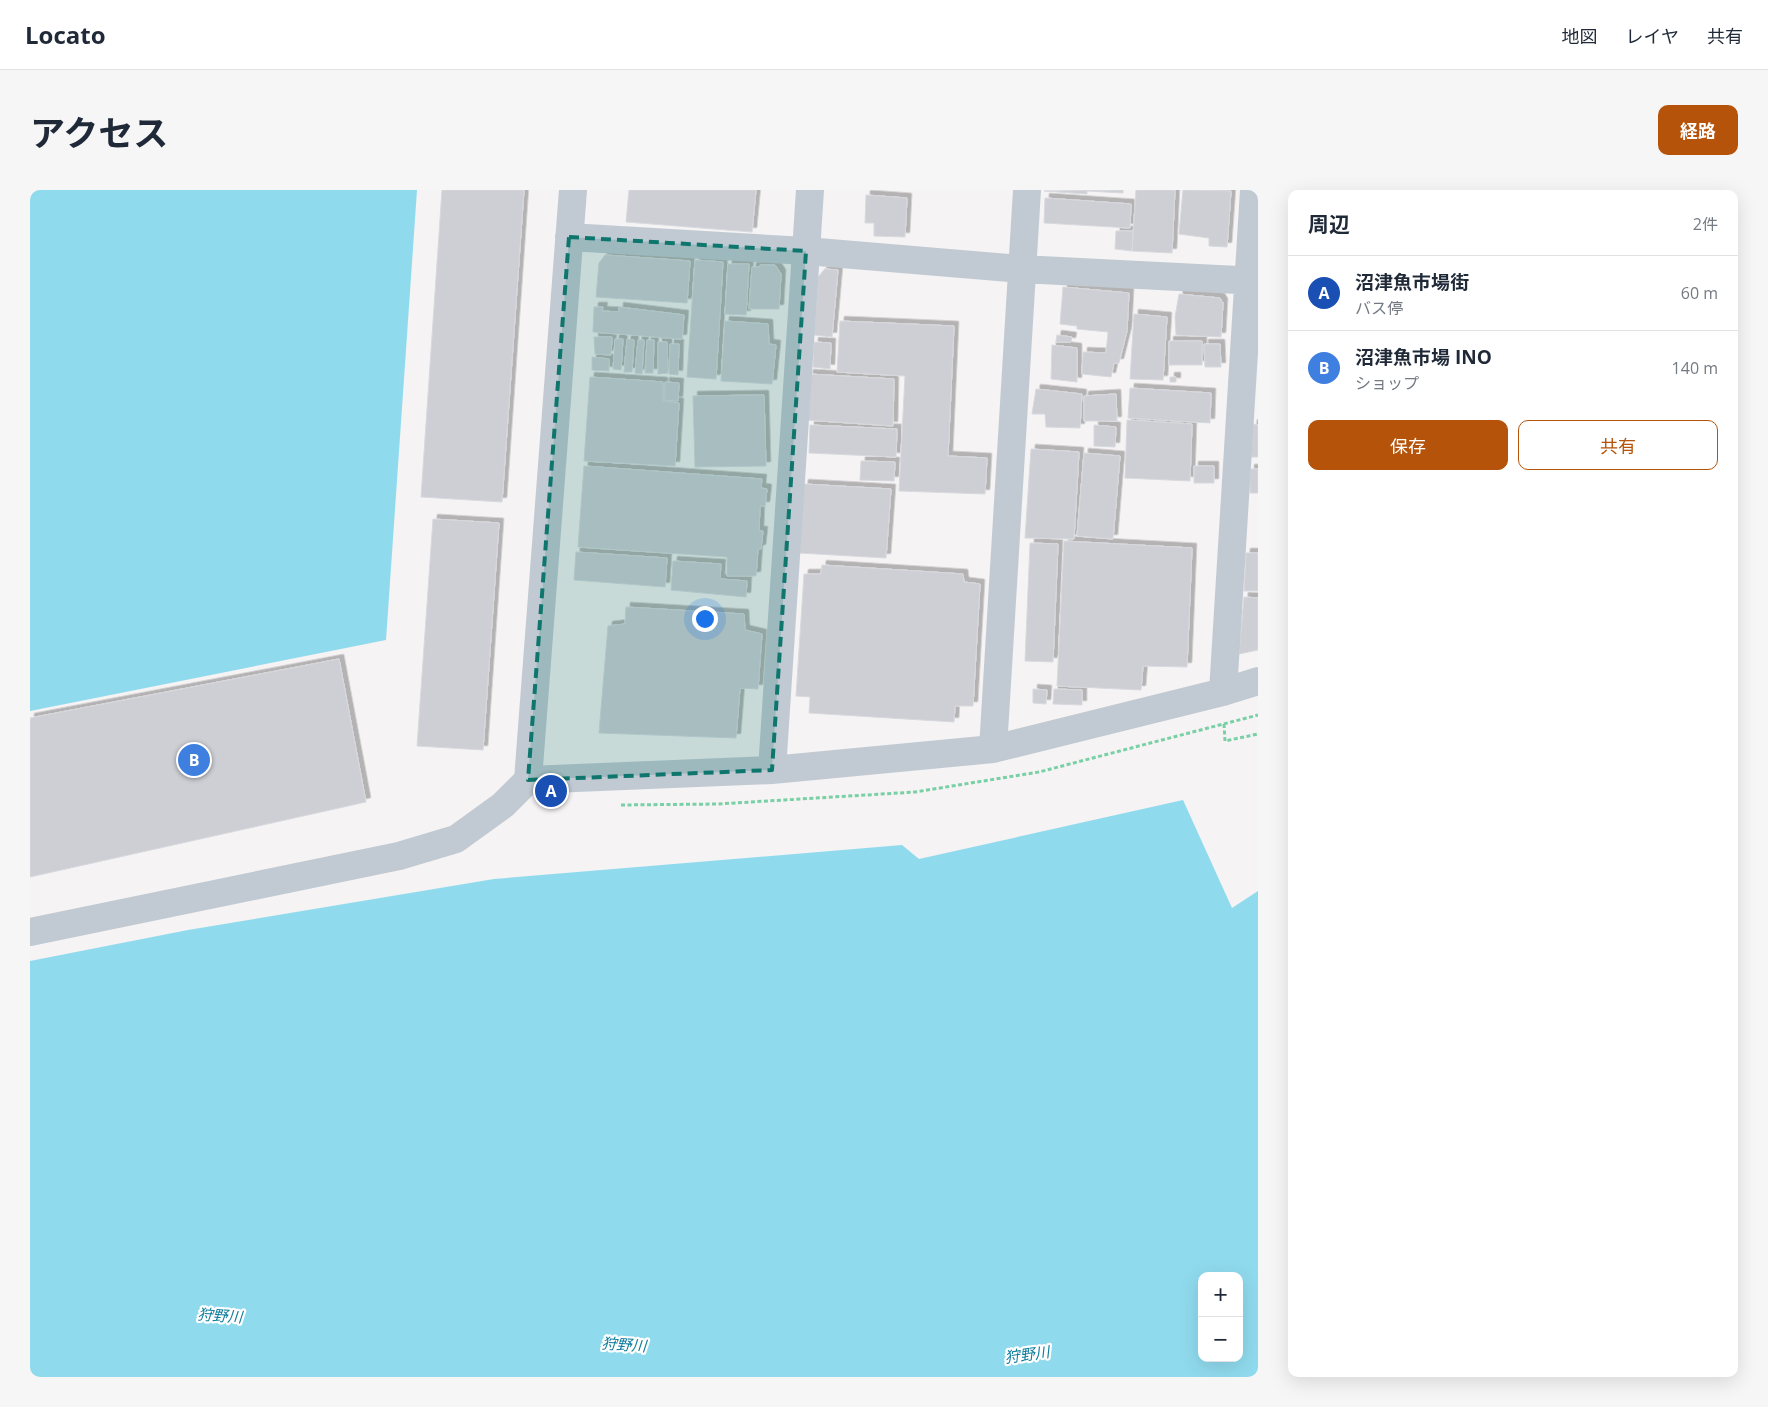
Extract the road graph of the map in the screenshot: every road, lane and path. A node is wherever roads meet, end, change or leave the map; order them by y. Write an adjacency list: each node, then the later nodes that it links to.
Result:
1 (573, 190): 5 (street)
2 (810, 190): 6 (street)
3 (1027, 190): 7 (street)
4 (1254, 190): 8 (street)
5 (569, 237): 6 (street); 15 (street)
6 (806, 251): 7 (street); 14 (street)
7 (1021, 269): 8 (street); 13 (street)
8 (1253, 280): 10 (street)
9 (1258, 681): 10 (street)
10 (1223, 692): 13 (street)
11 (1224, 724): 12 (path)
12 (1258, 734)
13 (992, 750): 14 (street)
14 (772, 770): 15 (street)
15 (528, 780): 16 (street)
16 (30, 932)

